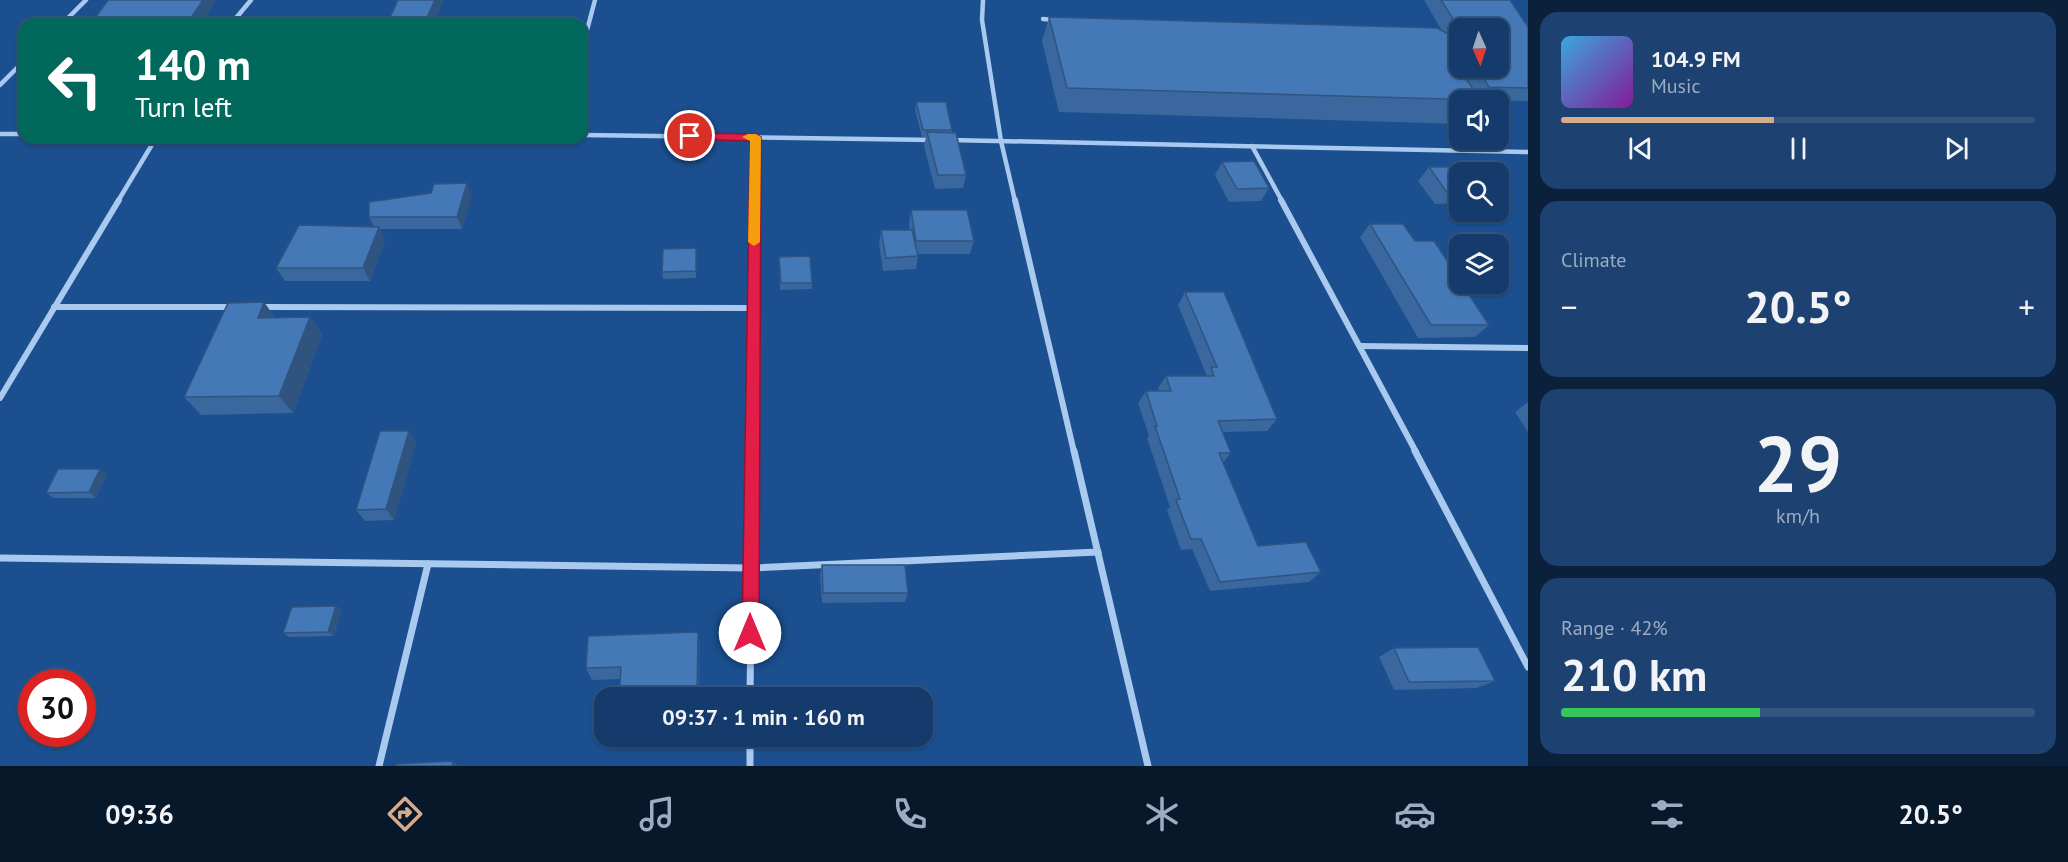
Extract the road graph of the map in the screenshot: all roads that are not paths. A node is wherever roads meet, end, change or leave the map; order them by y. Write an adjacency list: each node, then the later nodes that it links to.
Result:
1 (86, 0): 5 (street)
2 (250, 0): 6 (street)
3 (595, 0): 9 (street)
4 (983, 0): 16 (street)
5 (68, 18)
6 (236, 18)
7 (1043, 19): 8 (street)
8 (1064, 20)
9 (588, 26)
10 (18, 67): 11 (street)
11 (0, 85)
12 (0, 134): 13 (street)
13 (18, 134)
14 (588, 135): 15 (street)
15 (756, 137): 16 (street); 24 (street)
16 (1001, 141): 18 (street); 28 (street)
17 (152, 144): 21 (street)
18 (1252, 146): 19 (street); 25 (street)
19 (1500, 151): 20 (street)
20 (1528, 152)
21 (54, 307): 22 (street); 27 (street)
22 (244, 308)
23 (256, 308): 24 (street)
24 (754, 308): 31 (street)
25 (1360, 346): 26 (street); 32 (street)
26 (1528, 348)
27 (0, 398)
28 (1098, 552): 31 (street); 37 (street)
29 (0, 558): 30 (street)
30 (428, 564): 31 (street); 35 (street)
31 (751, 568): 33 (street)
32 (1528, 667)
33 (750, 687)
34 (750, 747): 36 (street)
35 (379, 766)
36 (750, 766)
37 (1148, 766)

